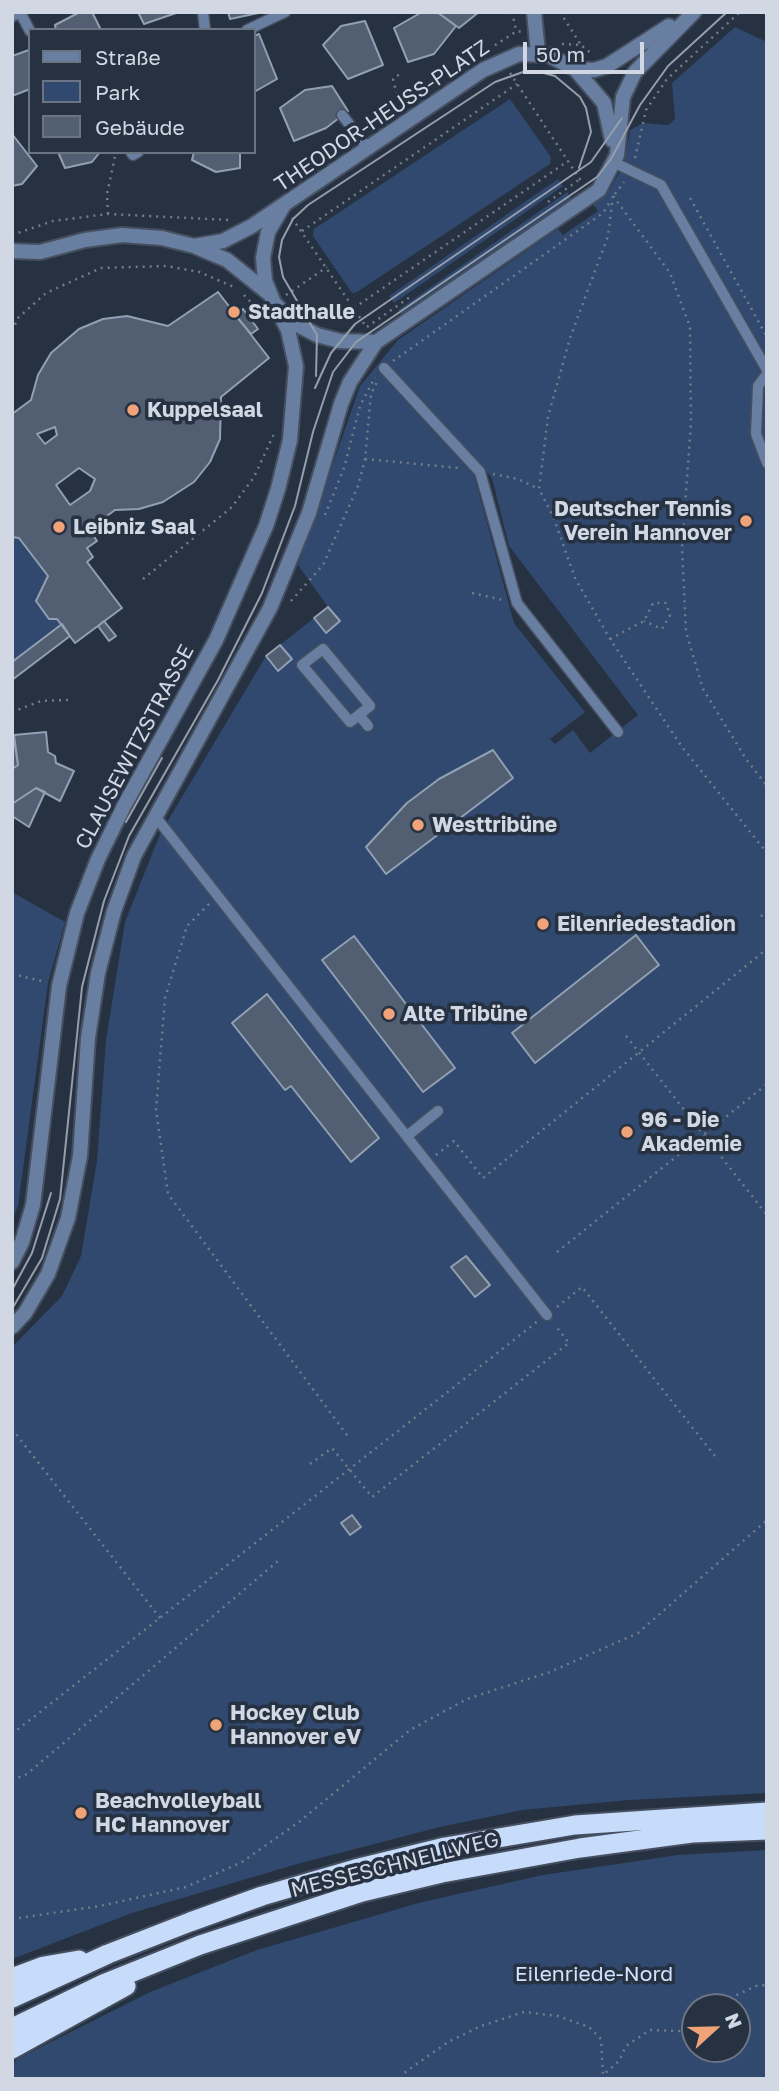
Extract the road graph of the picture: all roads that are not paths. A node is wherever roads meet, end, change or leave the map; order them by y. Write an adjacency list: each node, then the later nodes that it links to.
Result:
1 (285, 12): 5 (lane)
2 (534, 12): 7 (street)
3 (692, 12): 8 (street); 11 (street)
4 (16, 13): 6 (lane)
5 (251, 28)
6 (28, 29)
7 (538, 53): 8 (street); 10 (street, THEODOR-HEUSS-PLATZ)
8 (575, 69): 12 (street)
9 (342, 116): 10 (lane)
10 (368, 148): 13 (street, THEODOR-HEUSS-PLATZ)
11 (615, 163): 12 (street); 19 (lane)
12 (604, 182): 17 (street)
13 (284, 205): 14 (street); 16 (street, THEODOR-HEUSS-PLATZ)
14 (194, 246): 15 (street); 16 (street)
15 (12, 251)
16 (271, 298): 17 (street); 27 (street, CLAUSEWITZSTRASSE)
17 (376, 342): 24 (street)
18 (385, 367): 23 (lane)
19 (767, 372): 20 (lane)
20 (767, 463)
21 (359, 715): 21 (lane); 22 (lane)
22 (368, 726)
23 (618, 732)
24 (155, 816): 26 (lane); 29 (street)
25 (439, 1111): 26 (lane)
26 (407, 1136): 28 (lane)
27 (12, 1262)
28 (547, 1315)
29 (12, 1327)
30 (767, 1812): 33 (highway, MESSESCHNELLWEG)
31 (767, 1830): 32 (highway, MESSESCHNELLWEG)
32 (200, 1945): 36 (highway, MESSESCHNELLWEG); 37 (highway)
33 (108, 1954): 34 (highway); 35 (highway, MESSESCHNELLWEG)
34 (12, 1978)
35 (12, 1998)
36 (12, 2028)
37 (12, 2049)

